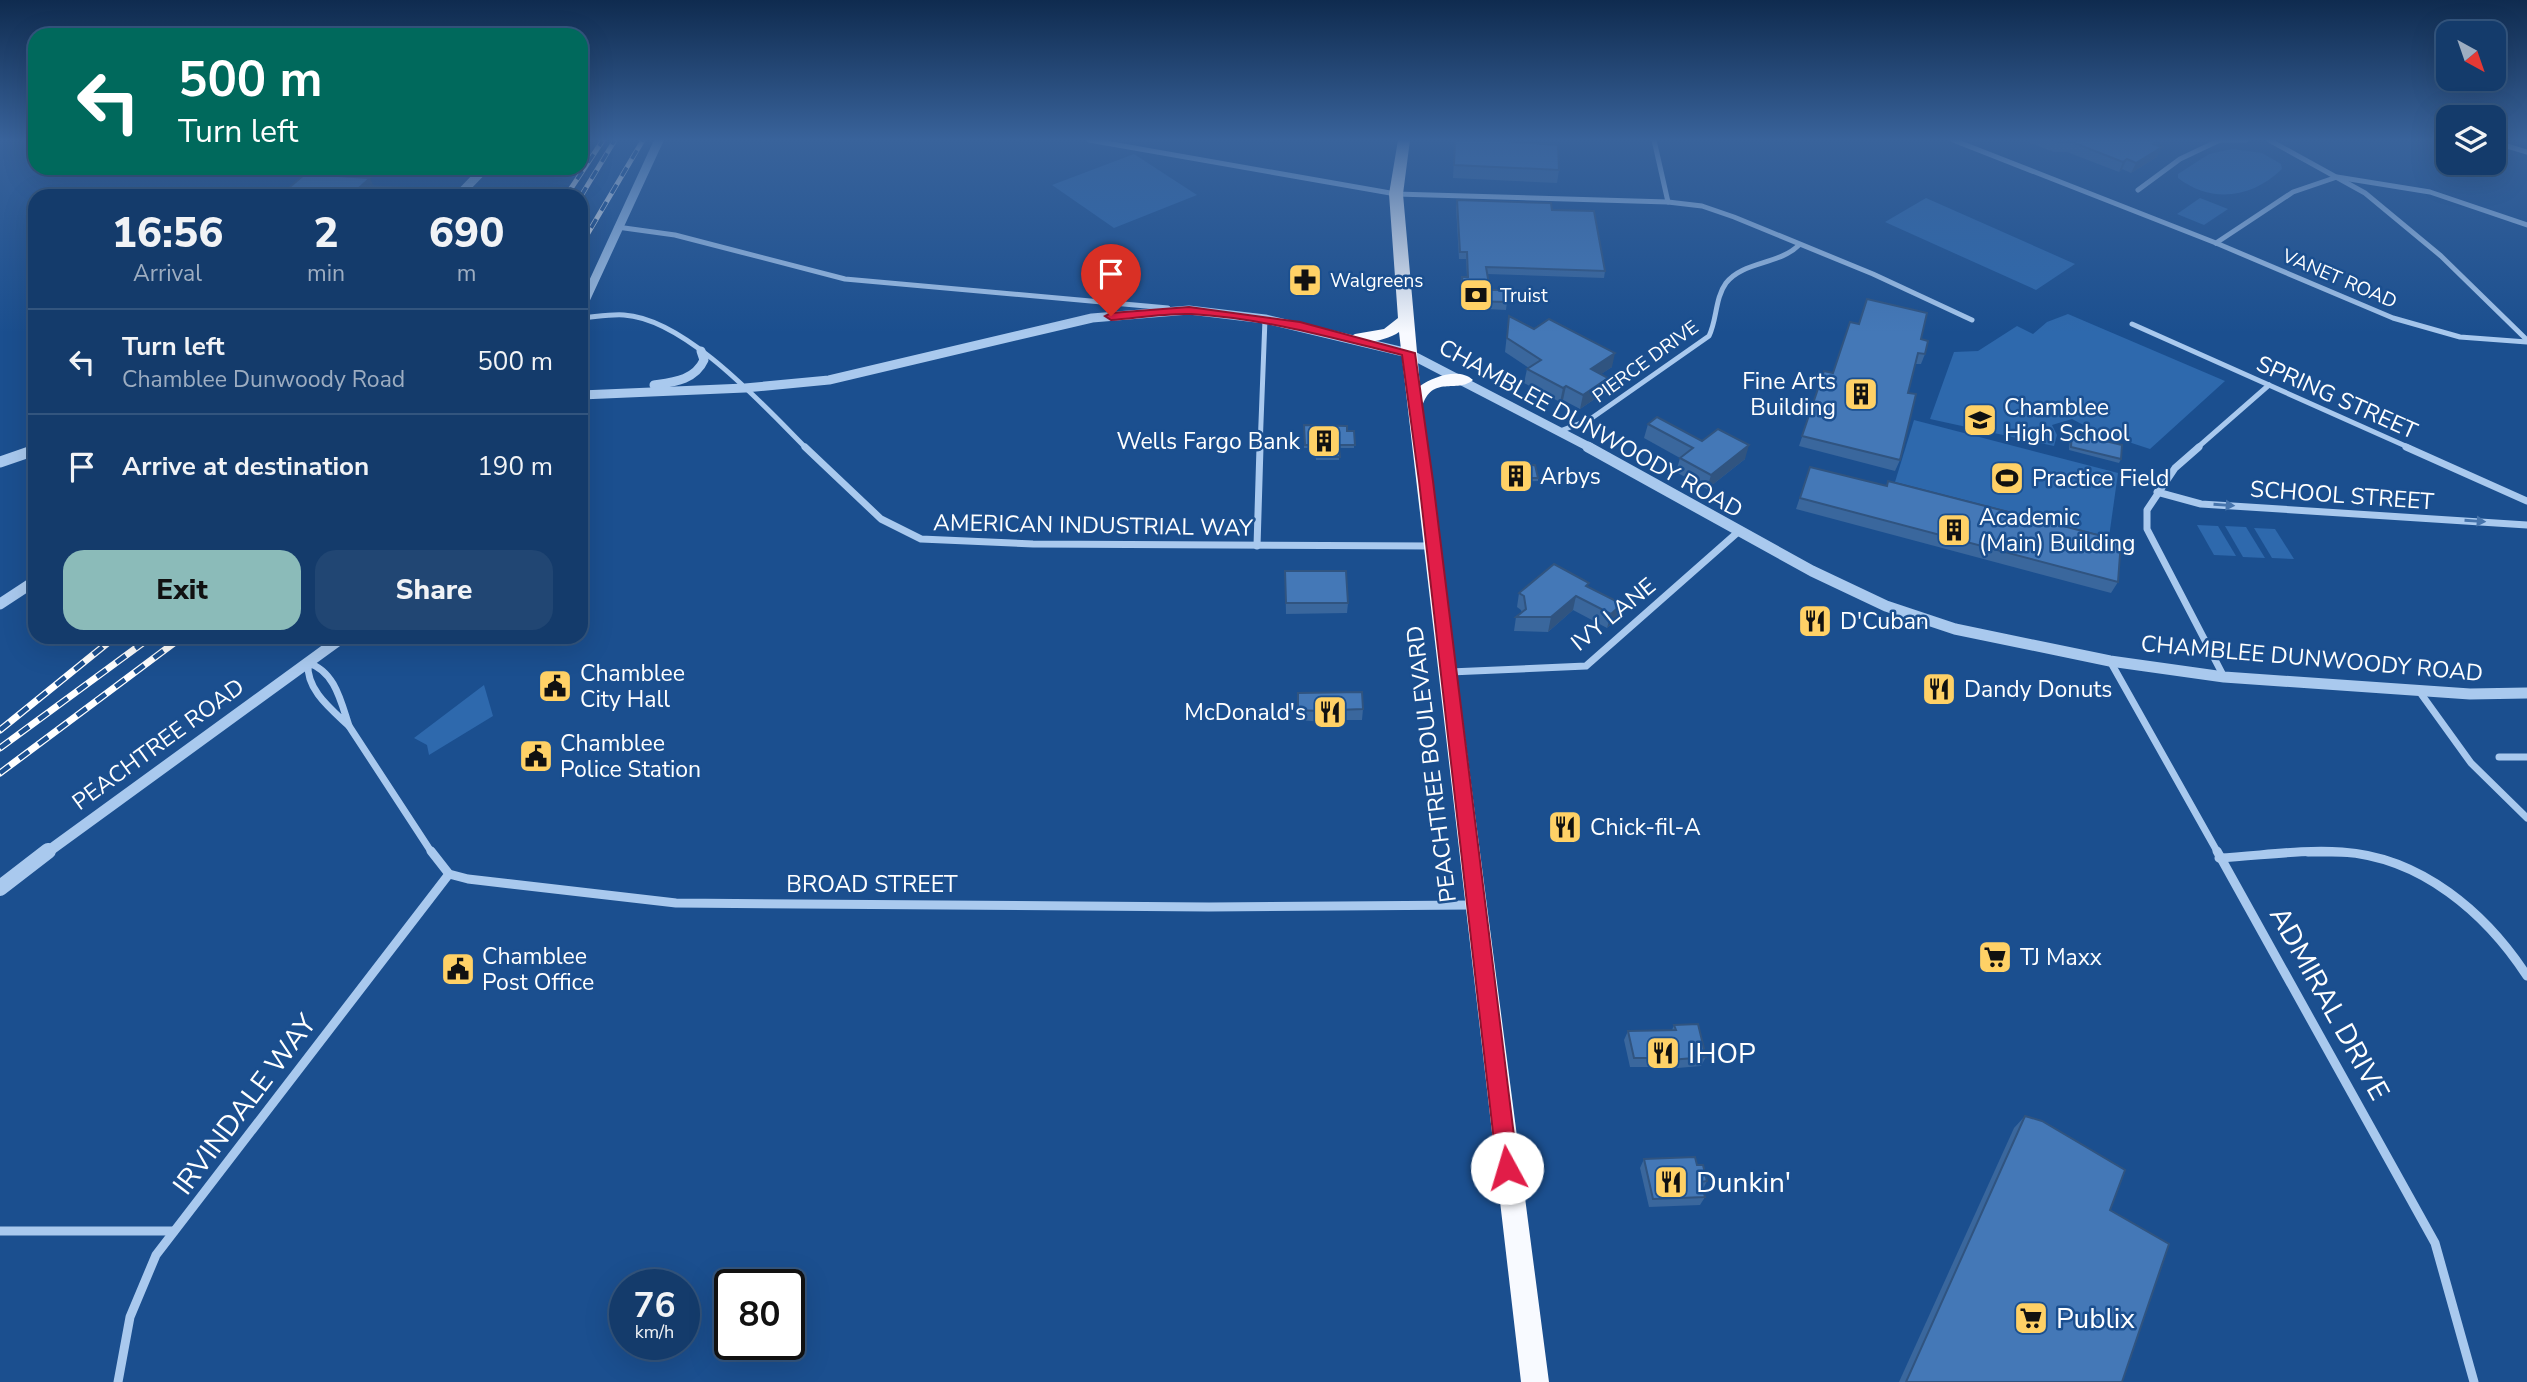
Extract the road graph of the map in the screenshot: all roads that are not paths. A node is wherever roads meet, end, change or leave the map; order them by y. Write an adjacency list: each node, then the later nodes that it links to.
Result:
1 (628, 204): 9 (street)
2 (1397, 204): 15 (highway, PEACHTREE BOULEVARD)
3 (1689, 204): 11 (street)
4 (2117, 204): 10 (street, VANET ROAD)
5 (2274, 204): 10 (street)
6 (2379, 204): 20 (street)
7 (2467, 204): 8 (street)
8 (2527, 225)
9 (617, 227): 12 (street); 13 (street)
10 (2216, 243): 20 (street, VANET ROAD)
11 (1799, 246): 17 (street); 29 (street, PIERCE DRIVE)
12 (588, 293)
13 (1189, 310): 16 (street, CHAMBLEE DUNWOODY ROAD); 25 (street, CHAMBLEE DUNWOODY ROAD)
14 (588, 316): 21 (street, AMERICAN INDUSTRIAL WAY)
15 (1407, 318): 19 (highway); 22 (highway, PEACHTREE BOULEVARD)
16 (1265, 319): 19 (street, CHAMBLEE DUNWOODY ROAD); 38 (street)
17 (1972, 320)
18 (2132, 324): 24 (street, SPRING STREET)
19 (1355, 338): 22 (street, CHAMBLEE DUNWOODY ROAD)
20 (2527, 341)
21 (701, 351): 25 (street, AMERICAN INDUSTRIAL WAY); 26 (street)
22 (1408, 353): 23 (street, CHAMBLEE DUNWOODY ROAD); 28 (highway, PEACHTREE BOULEVARD)
23 (1465, 380): 28 (highway); 30 (street, CHAMBLEE DUNWOODY ROAD)
24 (2269, 385): 34 (street); 35 (street, SPRING STREET)
25 (745, 388): 26 (street, CHAMBLEE DUNWOODY ROAD); 38 (street, AMERICAN INDUSTRIAL WAY)
26 (607, 394): 27 (street, CHAMBLEE DUNWOODY ROAD)
27 (588, 395)
28 (1415, 406): 39 (highway, PEACHTREE BOULEVARD)
29 (1581, 425): 30 (street, PIERCE DRIVE); 31 (street, PIERCE DRIVE)
30 (1560, 431): 31 (street, CHAMBLEE DUNWOODY ROAD)
31 (1576, 440): 37 (street, CHAMBLEE DUNWOODY ROAD)
32 (28, 452): 33 (street)
33 (0, 462)
34 (2157, 492): 36 (street, SCHOOL STREET, one-way to 36); 46 (street)
35 (2527, 501)
36 (2527, 525)
37 (1738, 532): 43 (street, CHAMBLEE DUNWOODY ROAD); 45 (street, IVY LANE)
38 (1257, 546): 39 (street, AMERICAN INDUSTRIAL WAY)
39 (1433, 547): 45 (highway, PEACHTREE BOULEVARD)
40 (28, 586): 41 (street)
41 (0, 604)
42 (334, 644): 44 (street, PEACHTREE ROAD)
43 (2110, 661): 46 (street, CHAMBLEE DUNWOODY ROAD); 53 (street, ADMIRAL DRIVE)
44 (308, 663): 49 (street); 49 (street); 55 (street, PEACHTREE ROAD)
45 (1448, 672): 56 (highway, PEACHTREE BOULEVARD)
46 (2224, 677): 47 (street, CHAMBLEE DUNWOODY ROAD)
47 (2418, 691): 48 (street, CHAMBLEE DUNWOODY ROAD); 52 (street)
48 (2527, 693)
49 (349, 726): 54 (street)
50 (2499, 757): 51 (street)
51 (2527, 757)
52 (2527, 818)
53 (2219, 858): 57 (street); 62 (street, ADMIRAL DRIVE)
54 (449, 874): 56 (street, BROAD STREET); 59 (street, IRVINDALE WAY)
55 (0, 888)
56 (1475, 905): 61 (highway, PEACHTREE BOULEVARD)
57 (2527, 975)
58 (0, 1231): 59 (street)
59 (174, 1231): 60 (street, IRVINDALE WAY)
60 (118, 1382)
61 (1535, 1382)
62 (2473, 1382)

